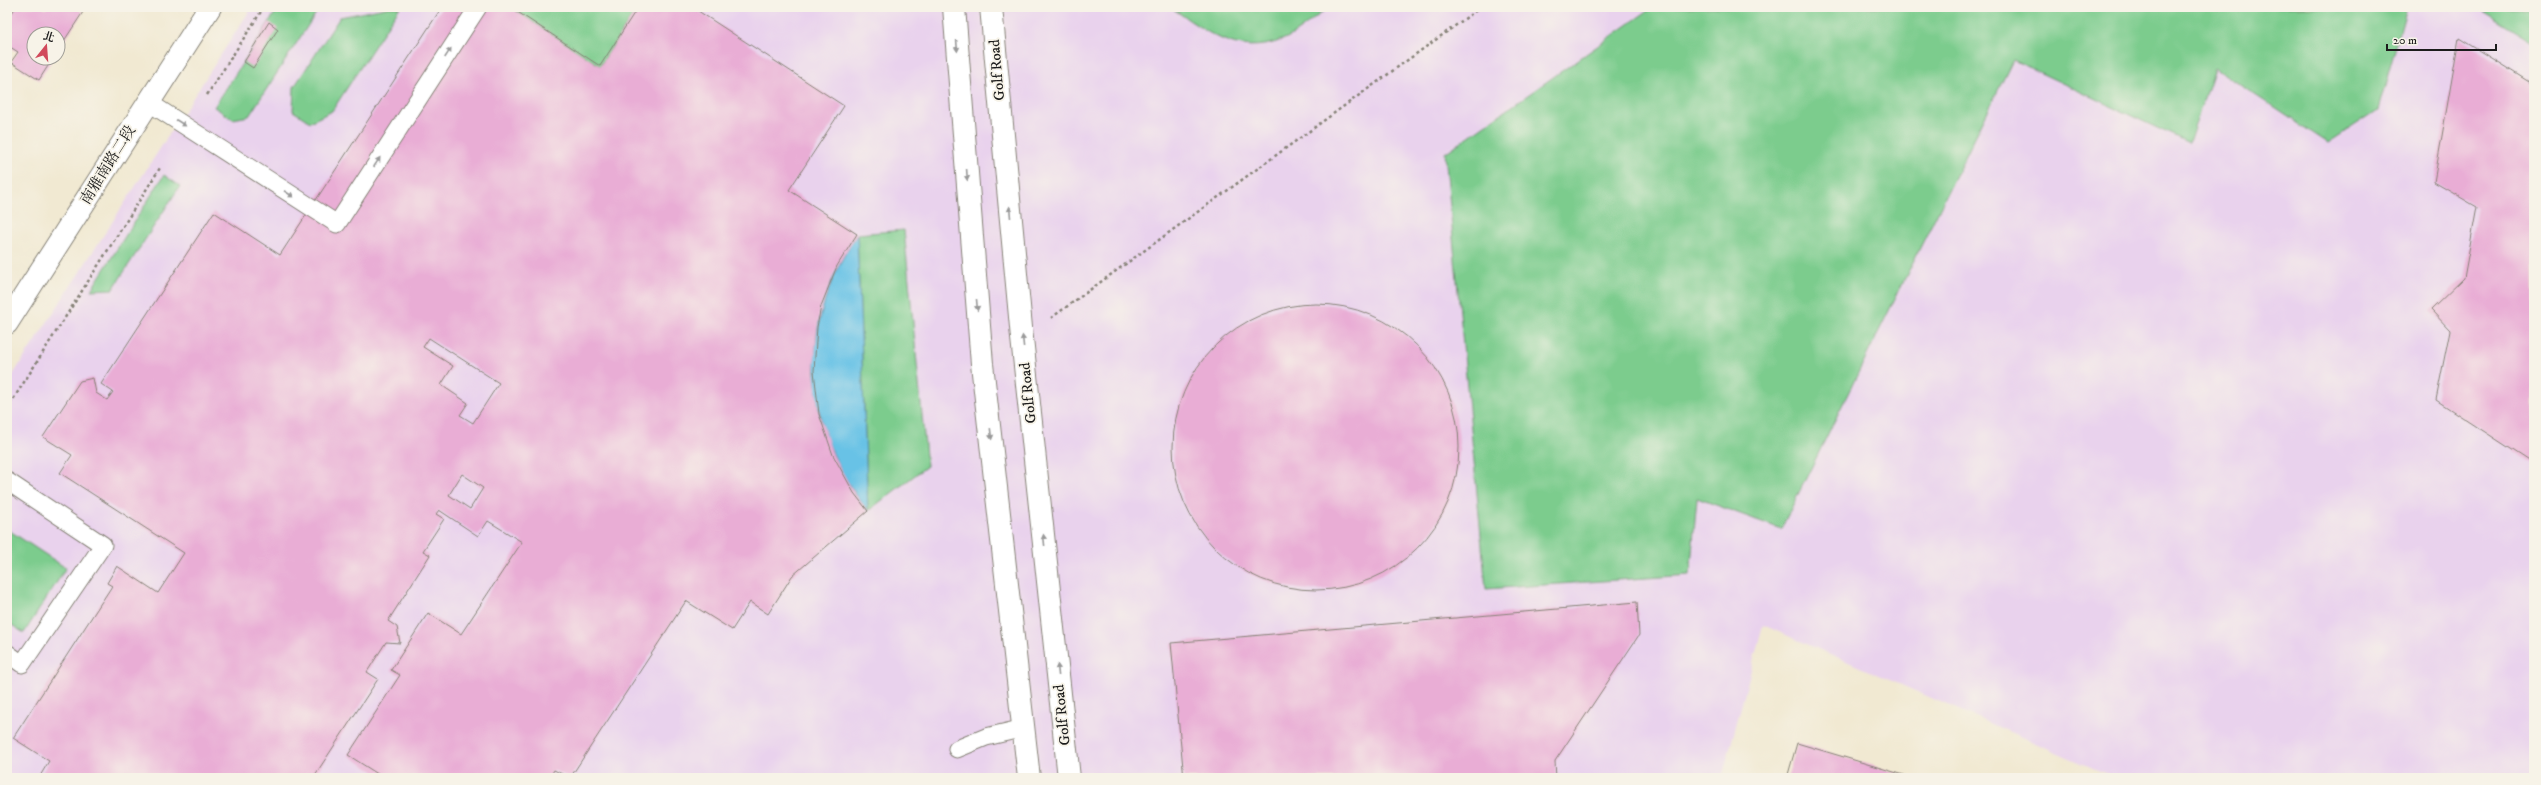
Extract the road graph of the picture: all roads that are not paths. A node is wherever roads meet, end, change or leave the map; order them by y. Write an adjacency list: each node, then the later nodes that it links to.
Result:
1 (210, 7): 5 (street, 南雅南路二段)
2 (478, 7): 5 (lane, one-way to 2)
3 (954, 7): 9 (street, one-way to 9)
4 (991, 7): 12 (street, Golf Road, one-way to 4)
5 (148, 102): 6 (street, 南雅南路二段)
6 (7, 323)
7 (7, 481): 8 (lane)
8 (7, 653)
9 (1024, 728): 10 (lane); 11 (street)
10 (956, 749)
11 (1029, 778)
12 (1069, 778)

